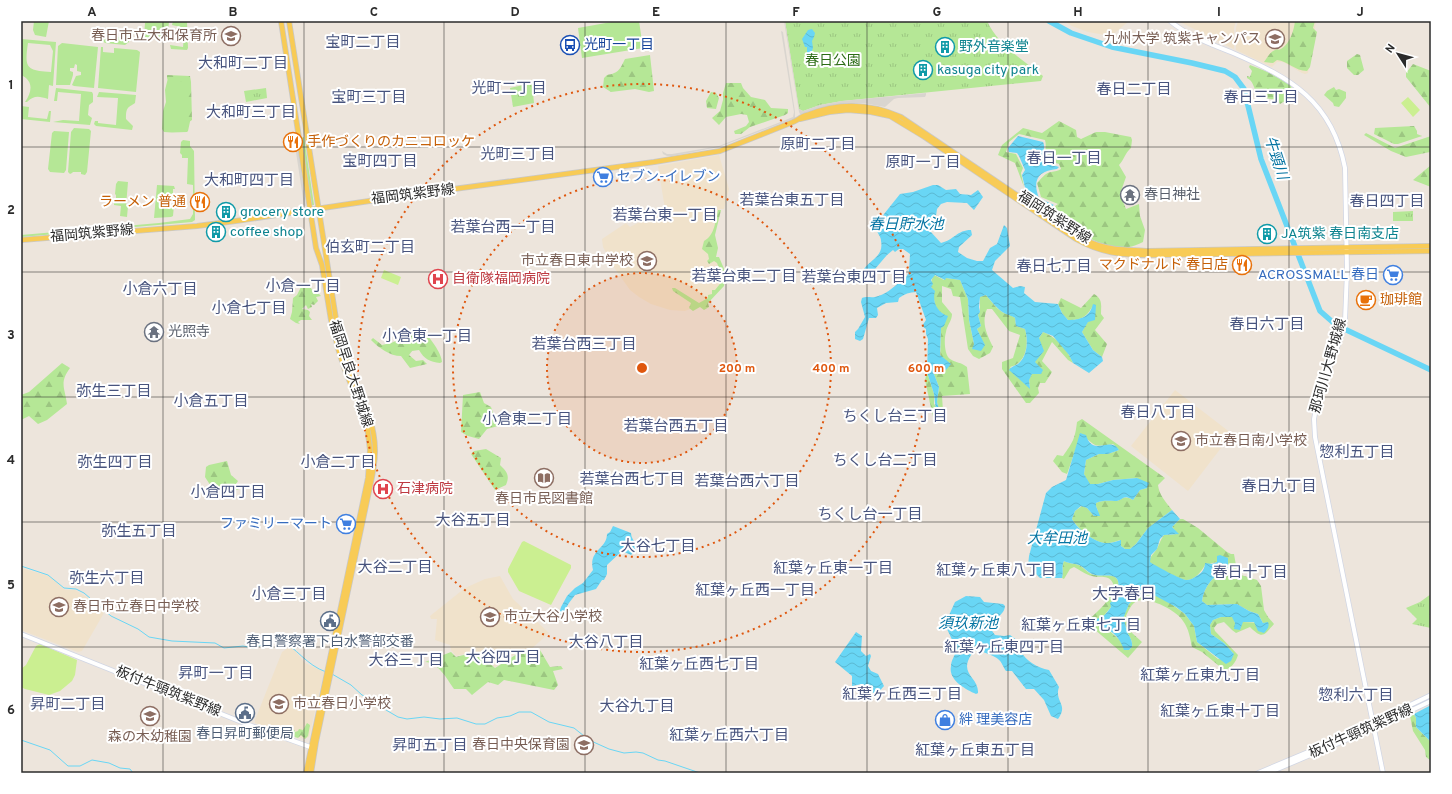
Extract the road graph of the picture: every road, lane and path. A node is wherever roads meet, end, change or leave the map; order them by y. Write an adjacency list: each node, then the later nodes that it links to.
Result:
1 (281, 21): 5 (main road, 福岡早良大野城線)
2 (289, 21): 4 (main road, 福岡早良大野城線)
3 (1170, 21): 8 (main road, 那珂川大野城線)
4 (318, 209): 5 (main road, 福岡筑紫野線); 9 (main road, 福岡筑紫野線); 16 (main road, 福岡早良大野城線)
5 (311, 210): 6 (main road, 福岡筑紫野線); 16 (main road, 福岡早良大野城線)
6 (21, 240)
7 (1431, 246): 8 (main road, 福岡筑紫野線)
8 (1347, 247): 9 (main road, 福岡筑紫野線); 11 (main road, 那珂川大野城線)
9 (1304, 251): 11 (main road, 福岡筑紫野線)
10 (1431, 251): 11 (main road, 福岡筑紫野線)
11 (1347, 253): 15 (main road, 那珂川大野城線)
12 (21, 634): 16 (main road, 板付牛頸筑紫野線)
13 (1431, 696): 15 (main road, 板付牛頸筑紫野線)
14 (1431, 700): 15 (main road, 板付牛頸筑紫野線)
15 (1373, 726): 19 (main road, 板付牛頸筑紫野線); 20 (main road, 板付牛頸筑紫野線); 21 (main road, 那珂川大野城線)
16 (313, 748): 17 (main road, 福岡早良大野城線); 18 (main road, 福岡早良大野城線)
17 (306, 773)
18 (311, 773)
19 (1258, 773)
20 (1268, 773)
21 (1382, 773)

